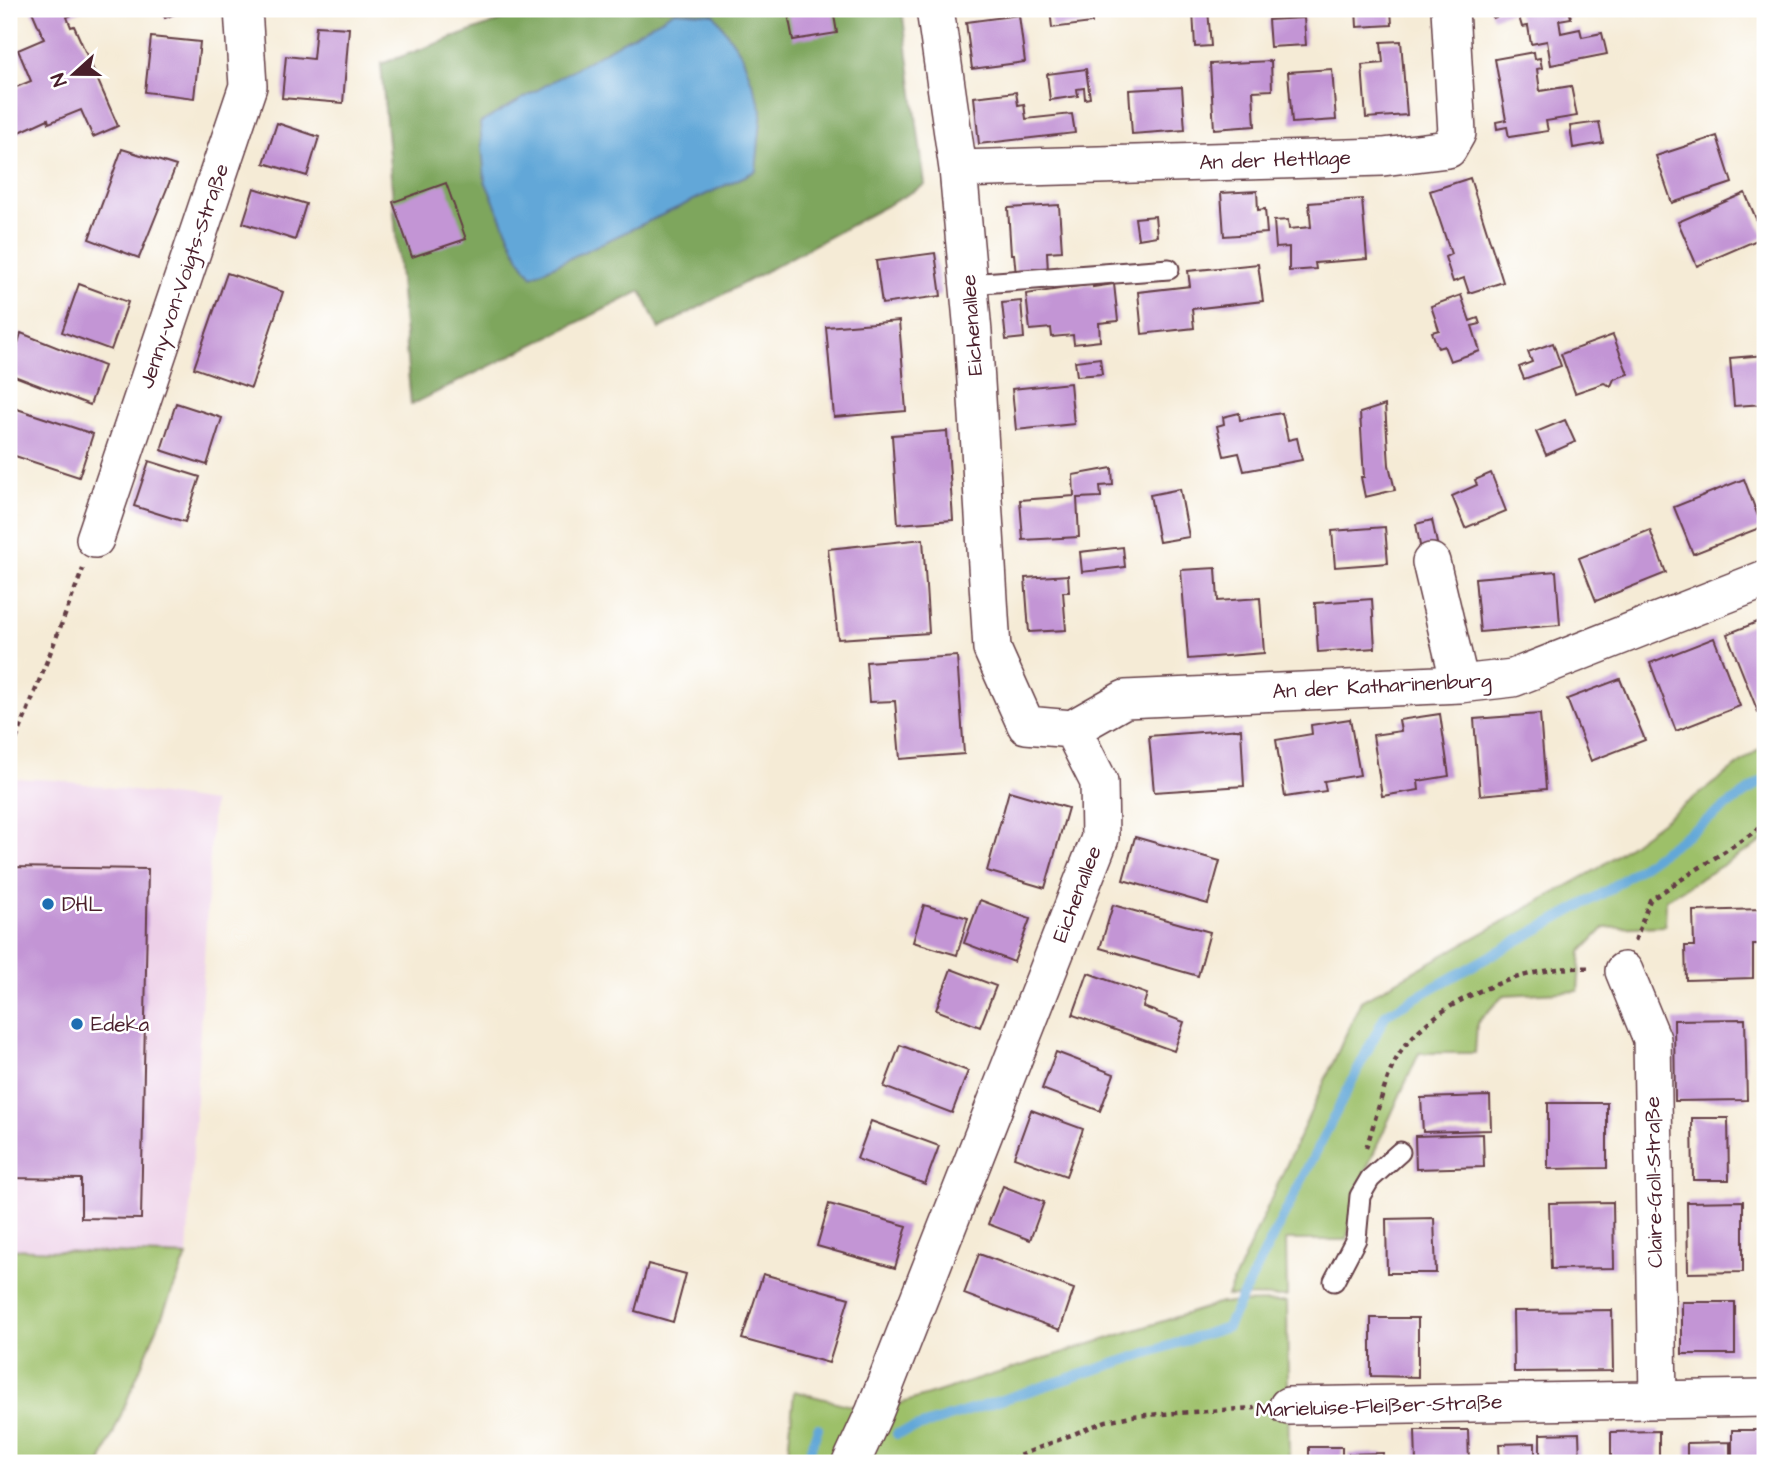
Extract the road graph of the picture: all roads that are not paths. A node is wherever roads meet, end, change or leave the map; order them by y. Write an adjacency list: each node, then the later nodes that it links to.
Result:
1 (243, 9): 7 (street, Jenny-von-Voigts-Straße)
2 (935, 9): 4 (street, Eichenallee)
3 (1450, 9): 4 (street, An der Hettlage)
4 (958, 169): 6 (street, Eichenallee)
5 (1169, 269): 6 (lane)
6 (969, 284): 11 (street, Eichenallee)
7 (95, 539)
8 (1431, 562): 10 (street)
9 (1765, 579): 10 (street, An der Katharinenburg)
10 (1460, 684): 11 (street, An der Katharinenburg)
11 (1072, 729): 18 (street, Eichenallee)
12 (1624, 971): 16 (street, Claire-Goll-Straße)
13 (1400, 1152): 14 (lane)
14 (1334, 1281)
15 (1765, 1398): 16 (street, Marieluise-Fleißer-Straße)
16 (1658, 1399): 17 (street, Marieluise-Fleißer-Straße)
17 (1287, 1406)
18 (851, 1463)

